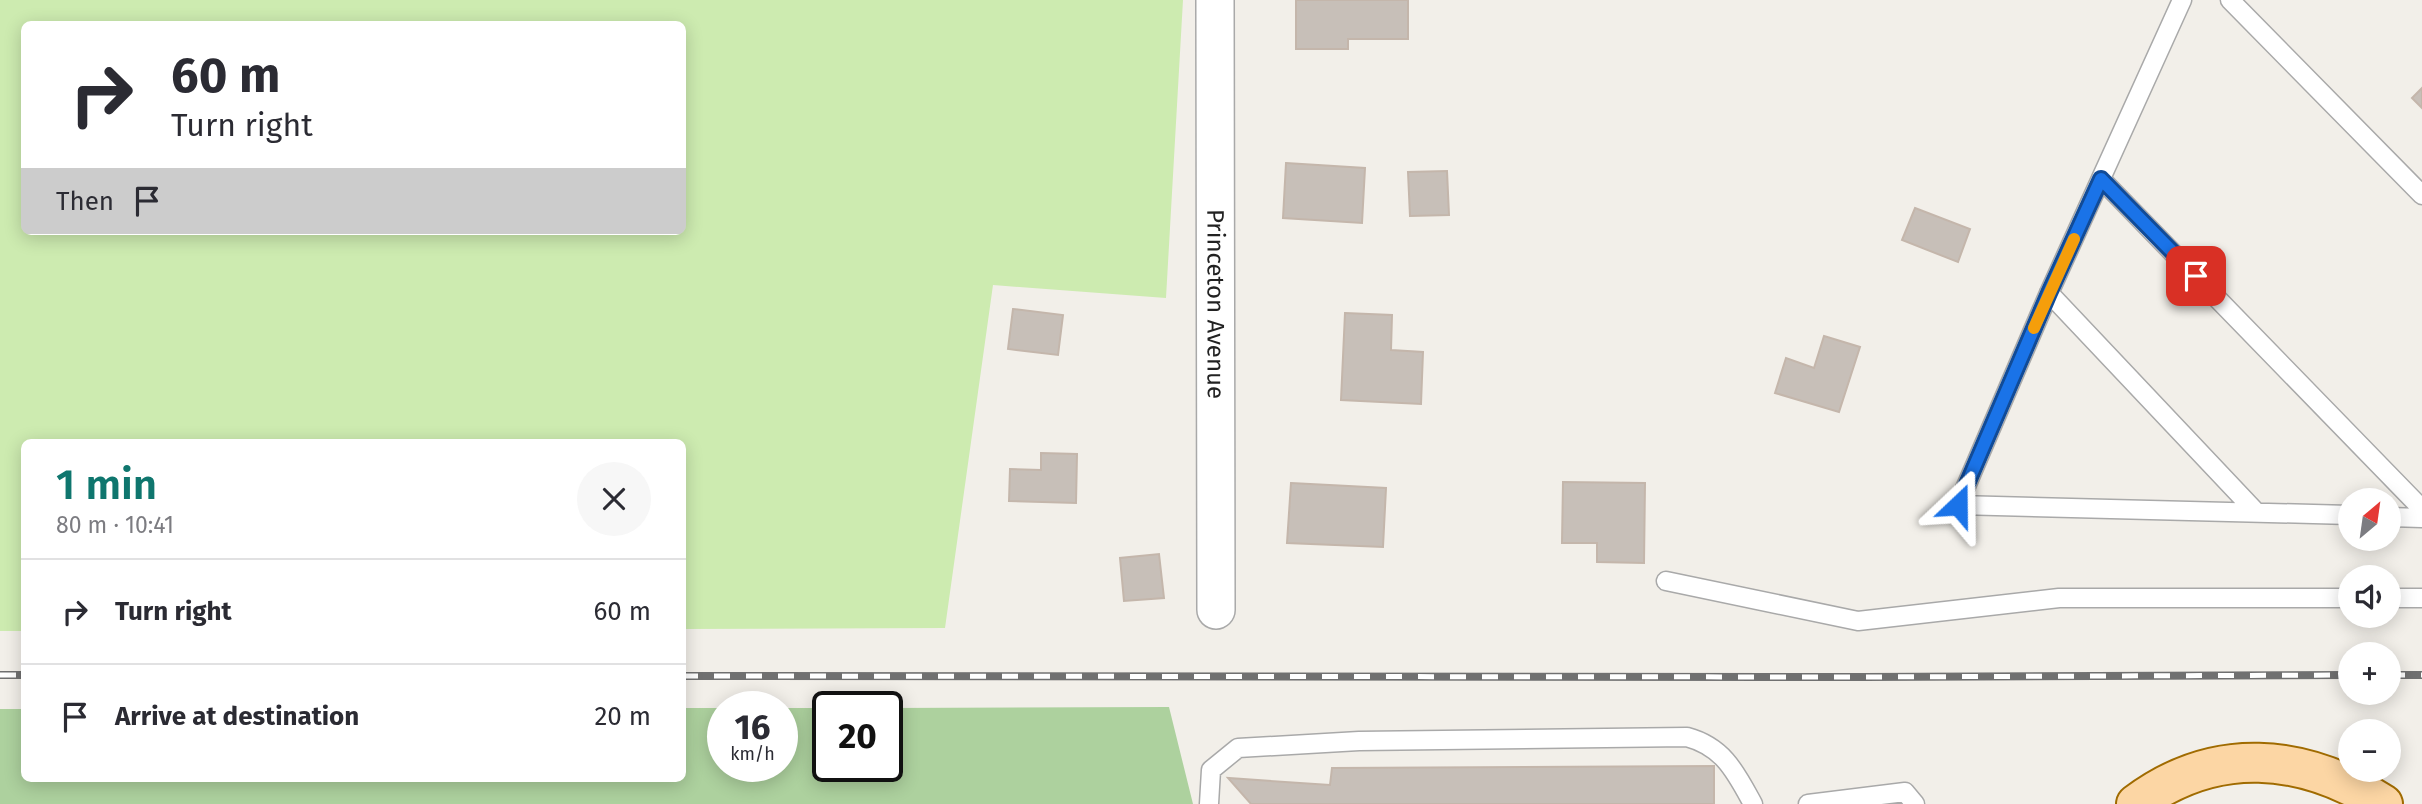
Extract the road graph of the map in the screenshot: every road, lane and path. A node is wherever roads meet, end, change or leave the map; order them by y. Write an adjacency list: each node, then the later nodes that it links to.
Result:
1 (1216, 0): 16 (street, Princeton Avenue)
2 (2182, 0): 4 (lane)
3 (2230, 0): 5 (lane)
4 (2101, 179): 6 (lane); 7 (lane)
5 (2422, 195)
6 (2049, 293): 8 (lane); 8 (lane)
7 (2422, 509)
8 (2255, 511): 9 (lane)
9 (2338, 514)
10 (2401, 518): 11 (lane)
11 (2422, 519)
12 (1666, 581): 13 (lane)
13 (2338, 598)
14 (2401, 598): 15 (lane)
15 (2422, 598)
16 (1216, 610)
17 (1209, 804): 18 (lane)
18 (1753, 804)
19 (1808, 804): 20 (lane)
20 (1915, 804)
21 (2136, 804): 22 (main road)
22 (2383, 804)

